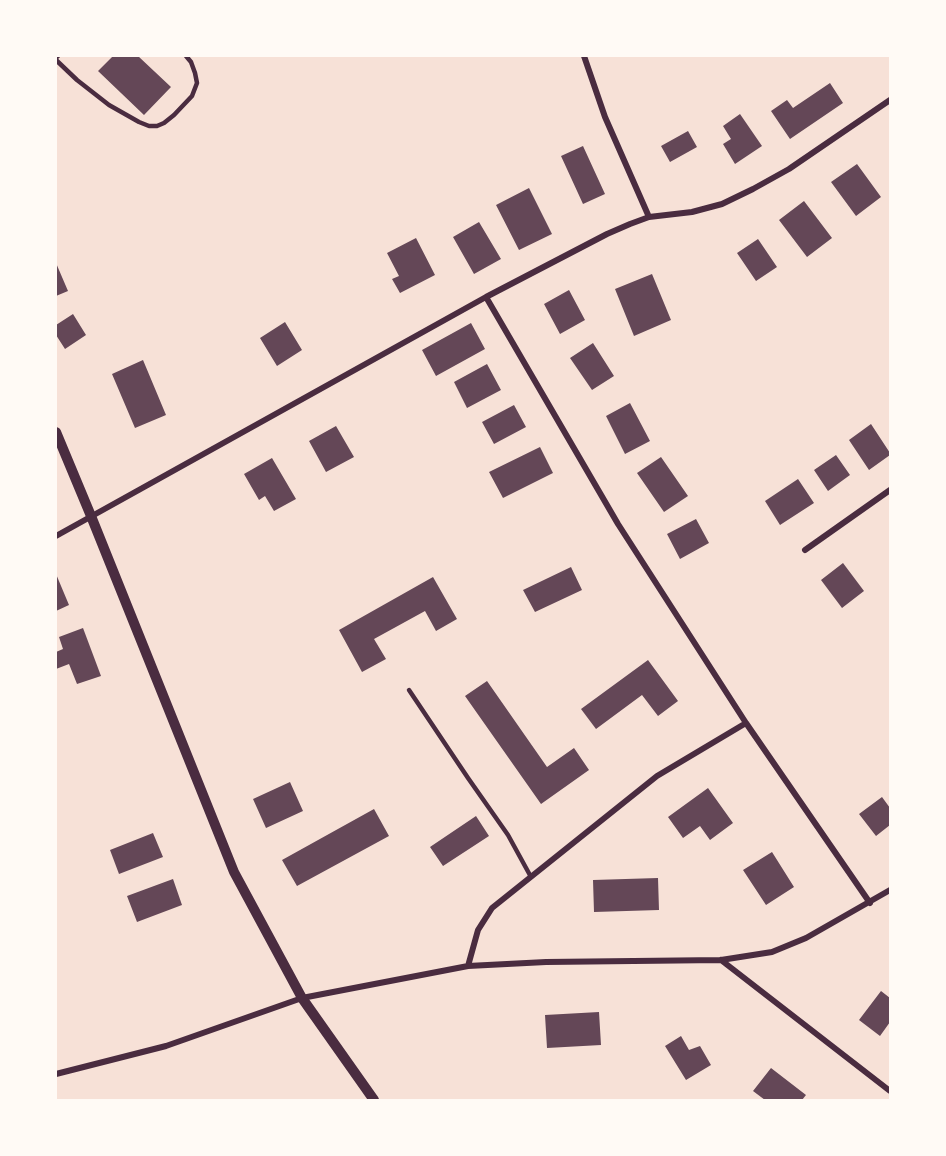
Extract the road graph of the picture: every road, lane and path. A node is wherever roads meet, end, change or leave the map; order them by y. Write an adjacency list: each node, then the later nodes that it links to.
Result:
1 (186, 56): 3 (lane)
2 (584, 56): 5 (street)
3 (56, 58)
4 (891, 100): 5 (street)
5 (649, 217): 6 (street)
6 (486, 297): 9 (street); 13 (street)
7 (56, 432): 9 (street)
8 (891, 490): 11 (street)
9 (91, 516): 10 (street); 19 (street)
10 (56, 536)
11 (805, 550)
12 (409, 690): 14 (lane)
13 (746, 723): 14 (street); 16 (street)
14 (531, 877): 18 (street)
15 (891, 890): 16 (street)
16 (870, 903): 17 (street)
17 (721, 960): 18 (street); 21 (street)
18 (468, 966): 19 (street)
19 (302, 998): 20 (street); 22 (street)
20 (56, 1074)
21 (891, 1091)
22 (374, 1101)

